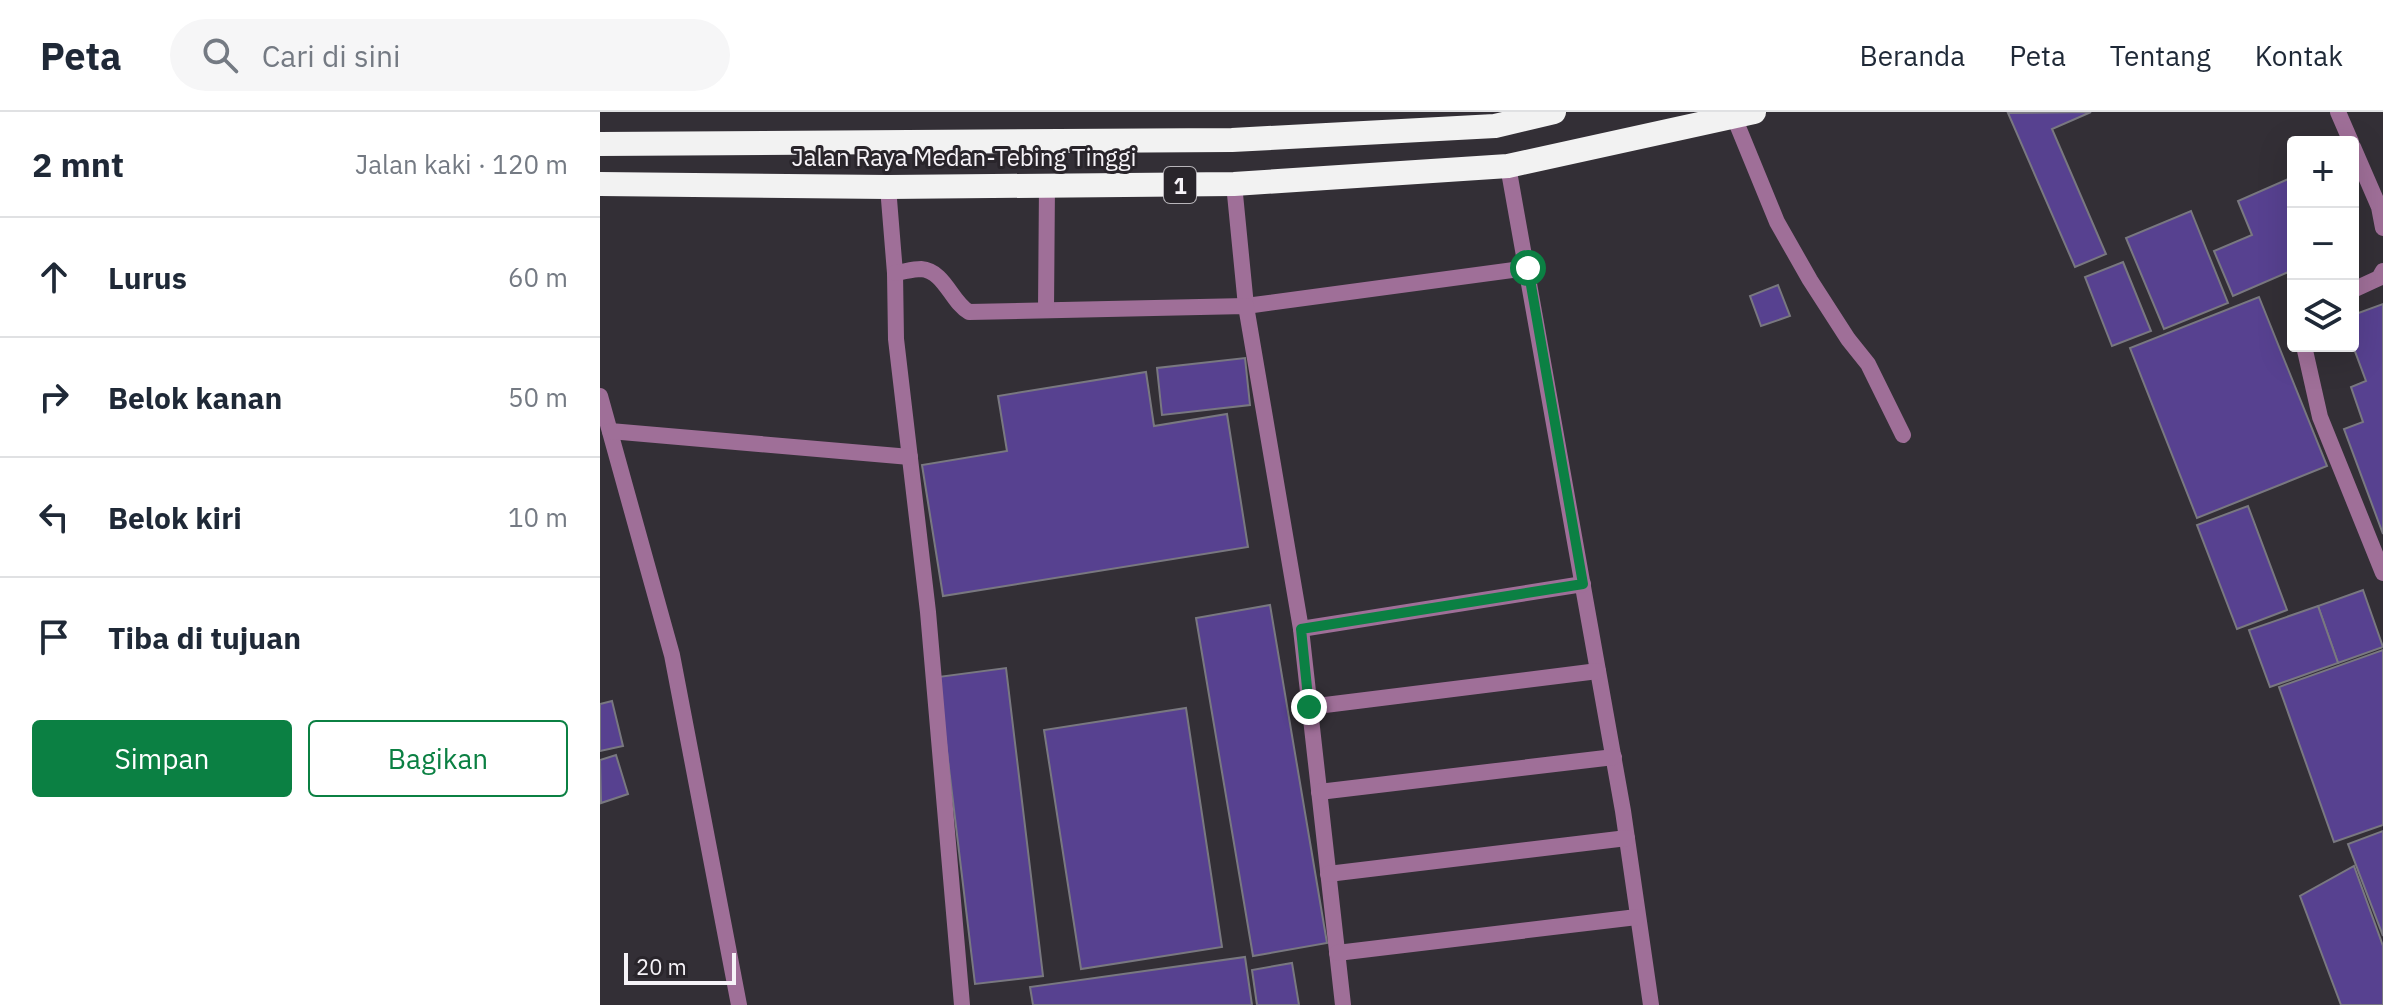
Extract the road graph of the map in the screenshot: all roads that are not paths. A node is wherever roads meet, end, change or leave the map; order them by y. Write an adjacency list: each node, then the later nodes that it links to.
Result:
1 (1554, 112): 5 (highway, Jalan Raya Medan-Tebing Tinggi / 1)
2 (2338, 112): 4 (lane)
3 (1744, 114): 7 (highway, Jalan Raya Medan-Tebing Tinggi / 1); 22 (lane)
4 (2348, 136)
5 (600, 144)
6 (2359, 160): 12 (lane)
7 (1508, 166): 9 (highway, Jalan Raya Medan-Tebing Tinggi / 1); 13 (lane)
8 (600, 184): 11 (highway, Jalan Raya Medan-Tebing Tinggi / 1)
9 (1234, 184): 10 (highway, Jalan Raya Medan-Tebing Tinggi / 1); 17 (lane)
10 (1047, 185): 11 (highway, Jalan Raya Medan-Tebing Tinggi / 1); 18 (lane)
11 (888, 187): 15 (lane)
12 (2383, 228)
13 (1528, 268): 17 (lane); 25 (lane)
14 (2383, 271): 16 (lane)
15 (895, 273): 18 (lane); 23 (lane)
16 (2359, 287)
17 (1246, 306): 18 (lane); 26 (lane)
18 (1046, 310)
19 (2305, 352): 24 (lane)
20 (600, 396): 21 (lane)
21 (610, 431): 23 (lane); 35 (lane)
22 (1903, 435)
23 (910, 457): 36 (lane)
24 (2383, 573)
25 (1583, 584): 26 (lane); 27 (lane)
26 (1301, 629): 28 (lane)
27 (1598, 671): 28 (lane); 29 (lane)
28 (1309, 707): 30 (lane)
29 (1614, 757): 30 (lane); 31 (lane)
30 (1319, 792): 32 (lane)
31 (1627, 838): 32 (lane); 33 (lane)
32 (1328, 874): 34 (lane)
33 (1637, 917): 34 (lane); 38 (lane)
34 (1337, 953): 37 (lane)
35 (739, 1005)
36 (962, 1005)
37 (1343, 1005)
38 (1651, 1005)

